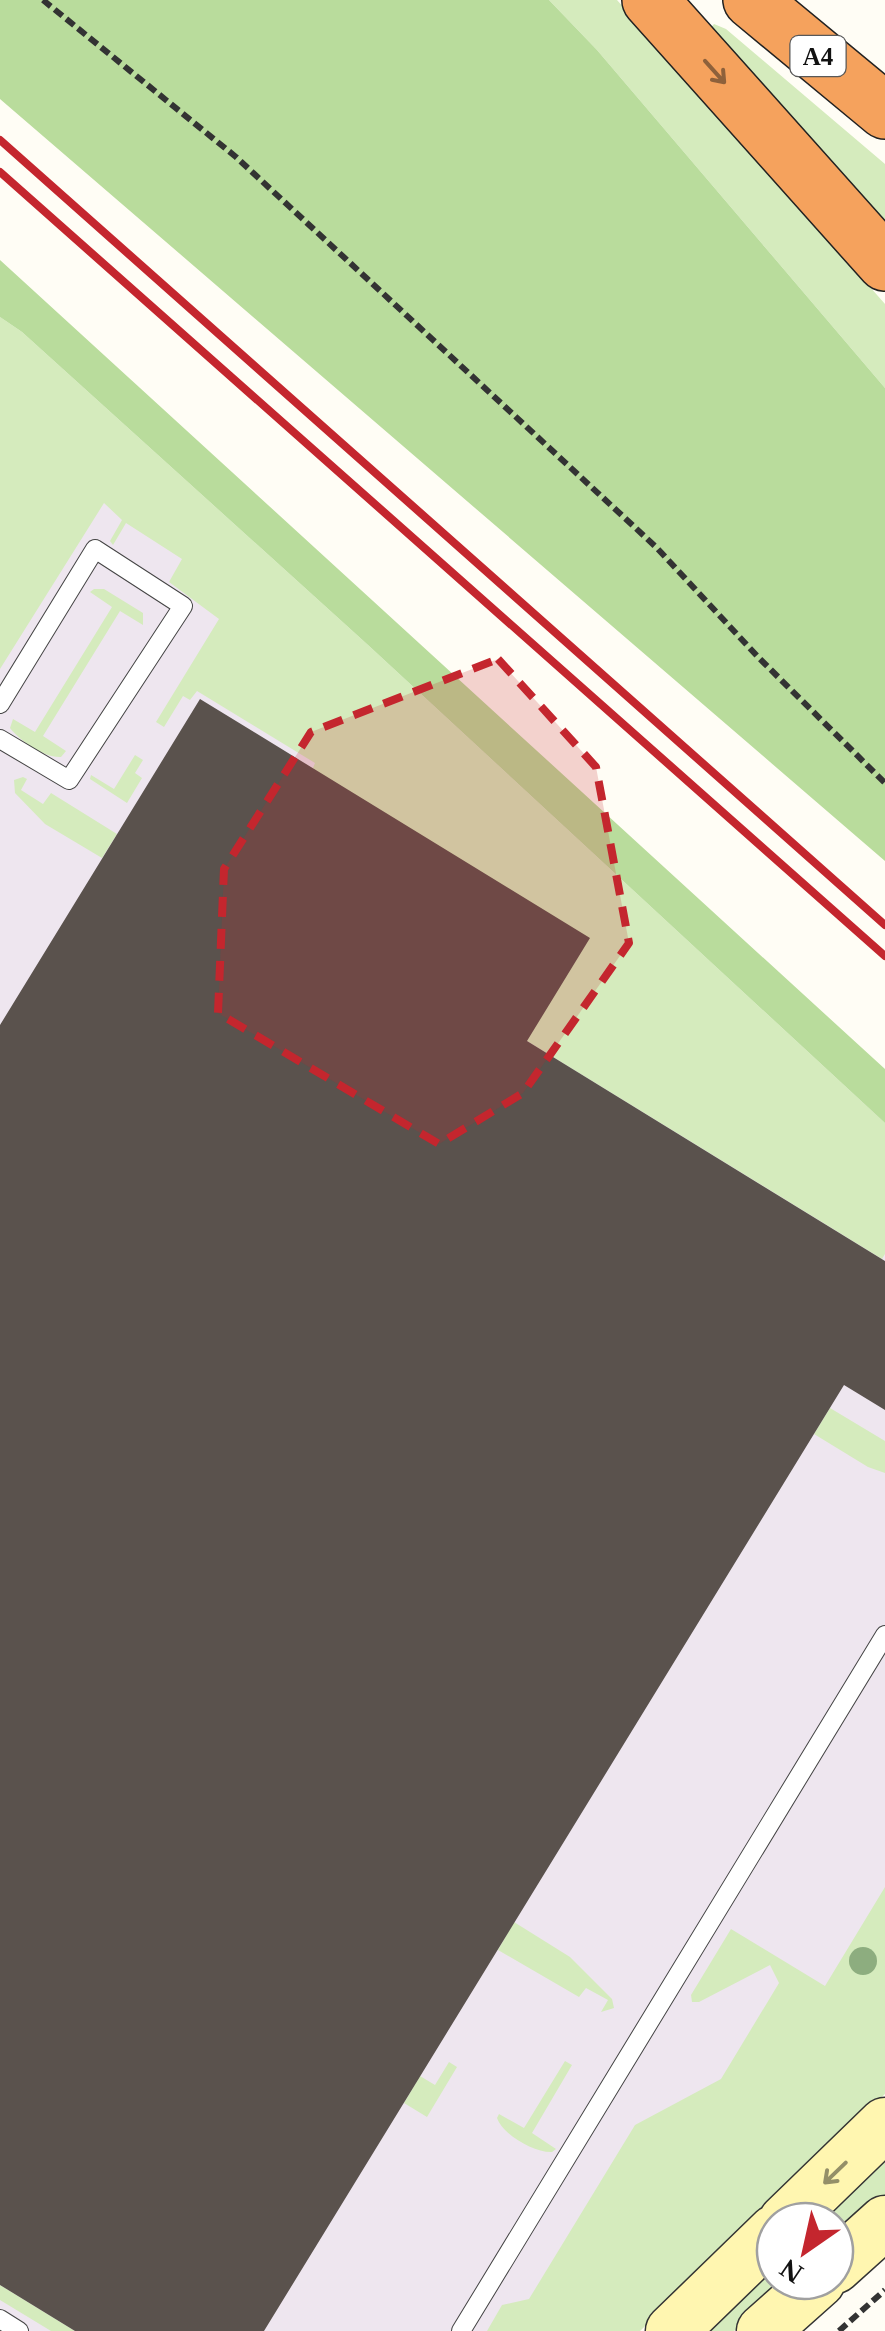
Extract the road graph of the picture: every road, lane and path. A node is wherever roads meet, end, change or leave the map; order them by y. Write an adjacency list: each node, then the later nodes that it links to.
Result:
1 (43, 0): 8 (path)
2 (650, 0): 5 (highway, one-way to 5)
3 (751, 0): 4 (highway, A4)
4 (885, 111)
5 (885, 262)
6 (0, 704): 7 (lane)
7 (0, 740)
8 (885, 783)
9 (885, 1634): 19 (lane)
10 (885, 2124): 11 (main road, one-way to 11)
11 (806, 2201)
12 (885, 2222): 13 (main road)
13 (855, 2249)
14 (755, 2250): 20 (main road)
15 (885, 2290): 22 (path)
16 (798, 2301): 21 (main road)
17 (0, 2319): 18 (lane)
18 (19, 2331)
19 (461, 2331)
20 (672, 2331)
21 (764, 2331)
22 (839, 2331)

